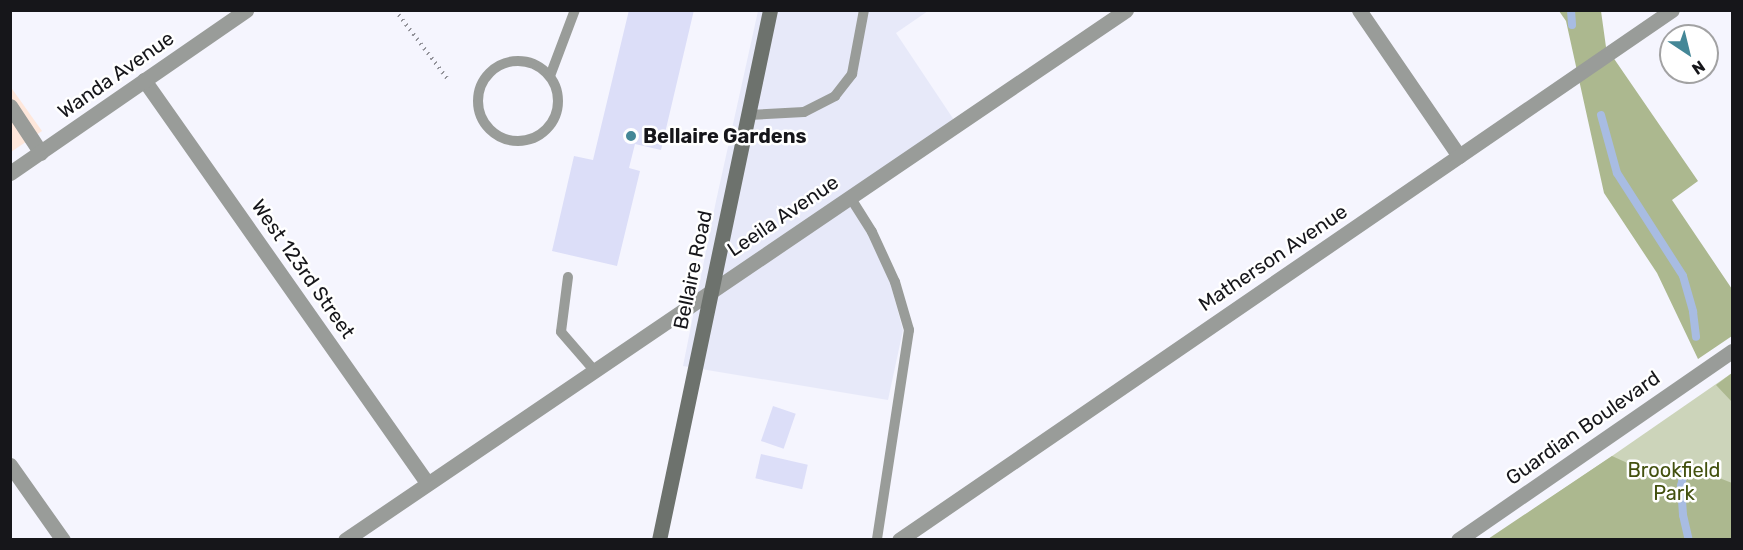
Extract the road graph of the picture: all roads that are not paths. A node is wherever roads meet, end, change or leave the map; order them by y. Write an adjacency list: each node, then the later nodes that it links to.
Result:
1 (246, 10): 9 (street, Wanda Avenue)
2 (575, 10): 8 (lane)
3 (770, 10): 11 (street, Bellaire Road)
4 (864, 10): 11 (lane)
5 (1126, 10): 15 (street, Leeila Avenue)
6 (1359, 10): 13 (street)
7 (1672, 10): 13 (street, Matherson Avenue)
8 (550, 76): 8 (lane)
9 (144, 80): 12 (street, Wanda Avenue); 21 (street, West 123rd Street)
10 (10, 106): 12 (street)
11 (748, 115): 17 (street, Bellaire Road)
12 (41, 153): 14 (street, Wanda Avenue)
13 (1459, 156): 26 (street, Matherson Avenue)
14 (10, 173)
15 (850, 197): 17 (street, Leeila Avenue); 25 (lane)
16 (568, 277): 19 (lane)
17 (710, 290): 19 (street, Leeila Avenue); 24 (street, Bellaire Road)
18 (1732, 351): 27 (street, Guardian Boulevard)
19 (593, 369): 21 (street, Leeila Avenue)
20 (10, 465): 22 (street)
21 (427, 482): 23 (street, Leeila Avenue)
22 (63, 540)
23 (345, 540)
24 (659, 540)
25 (877, 540)
26 (898, 540)
27 (1458, 540)

